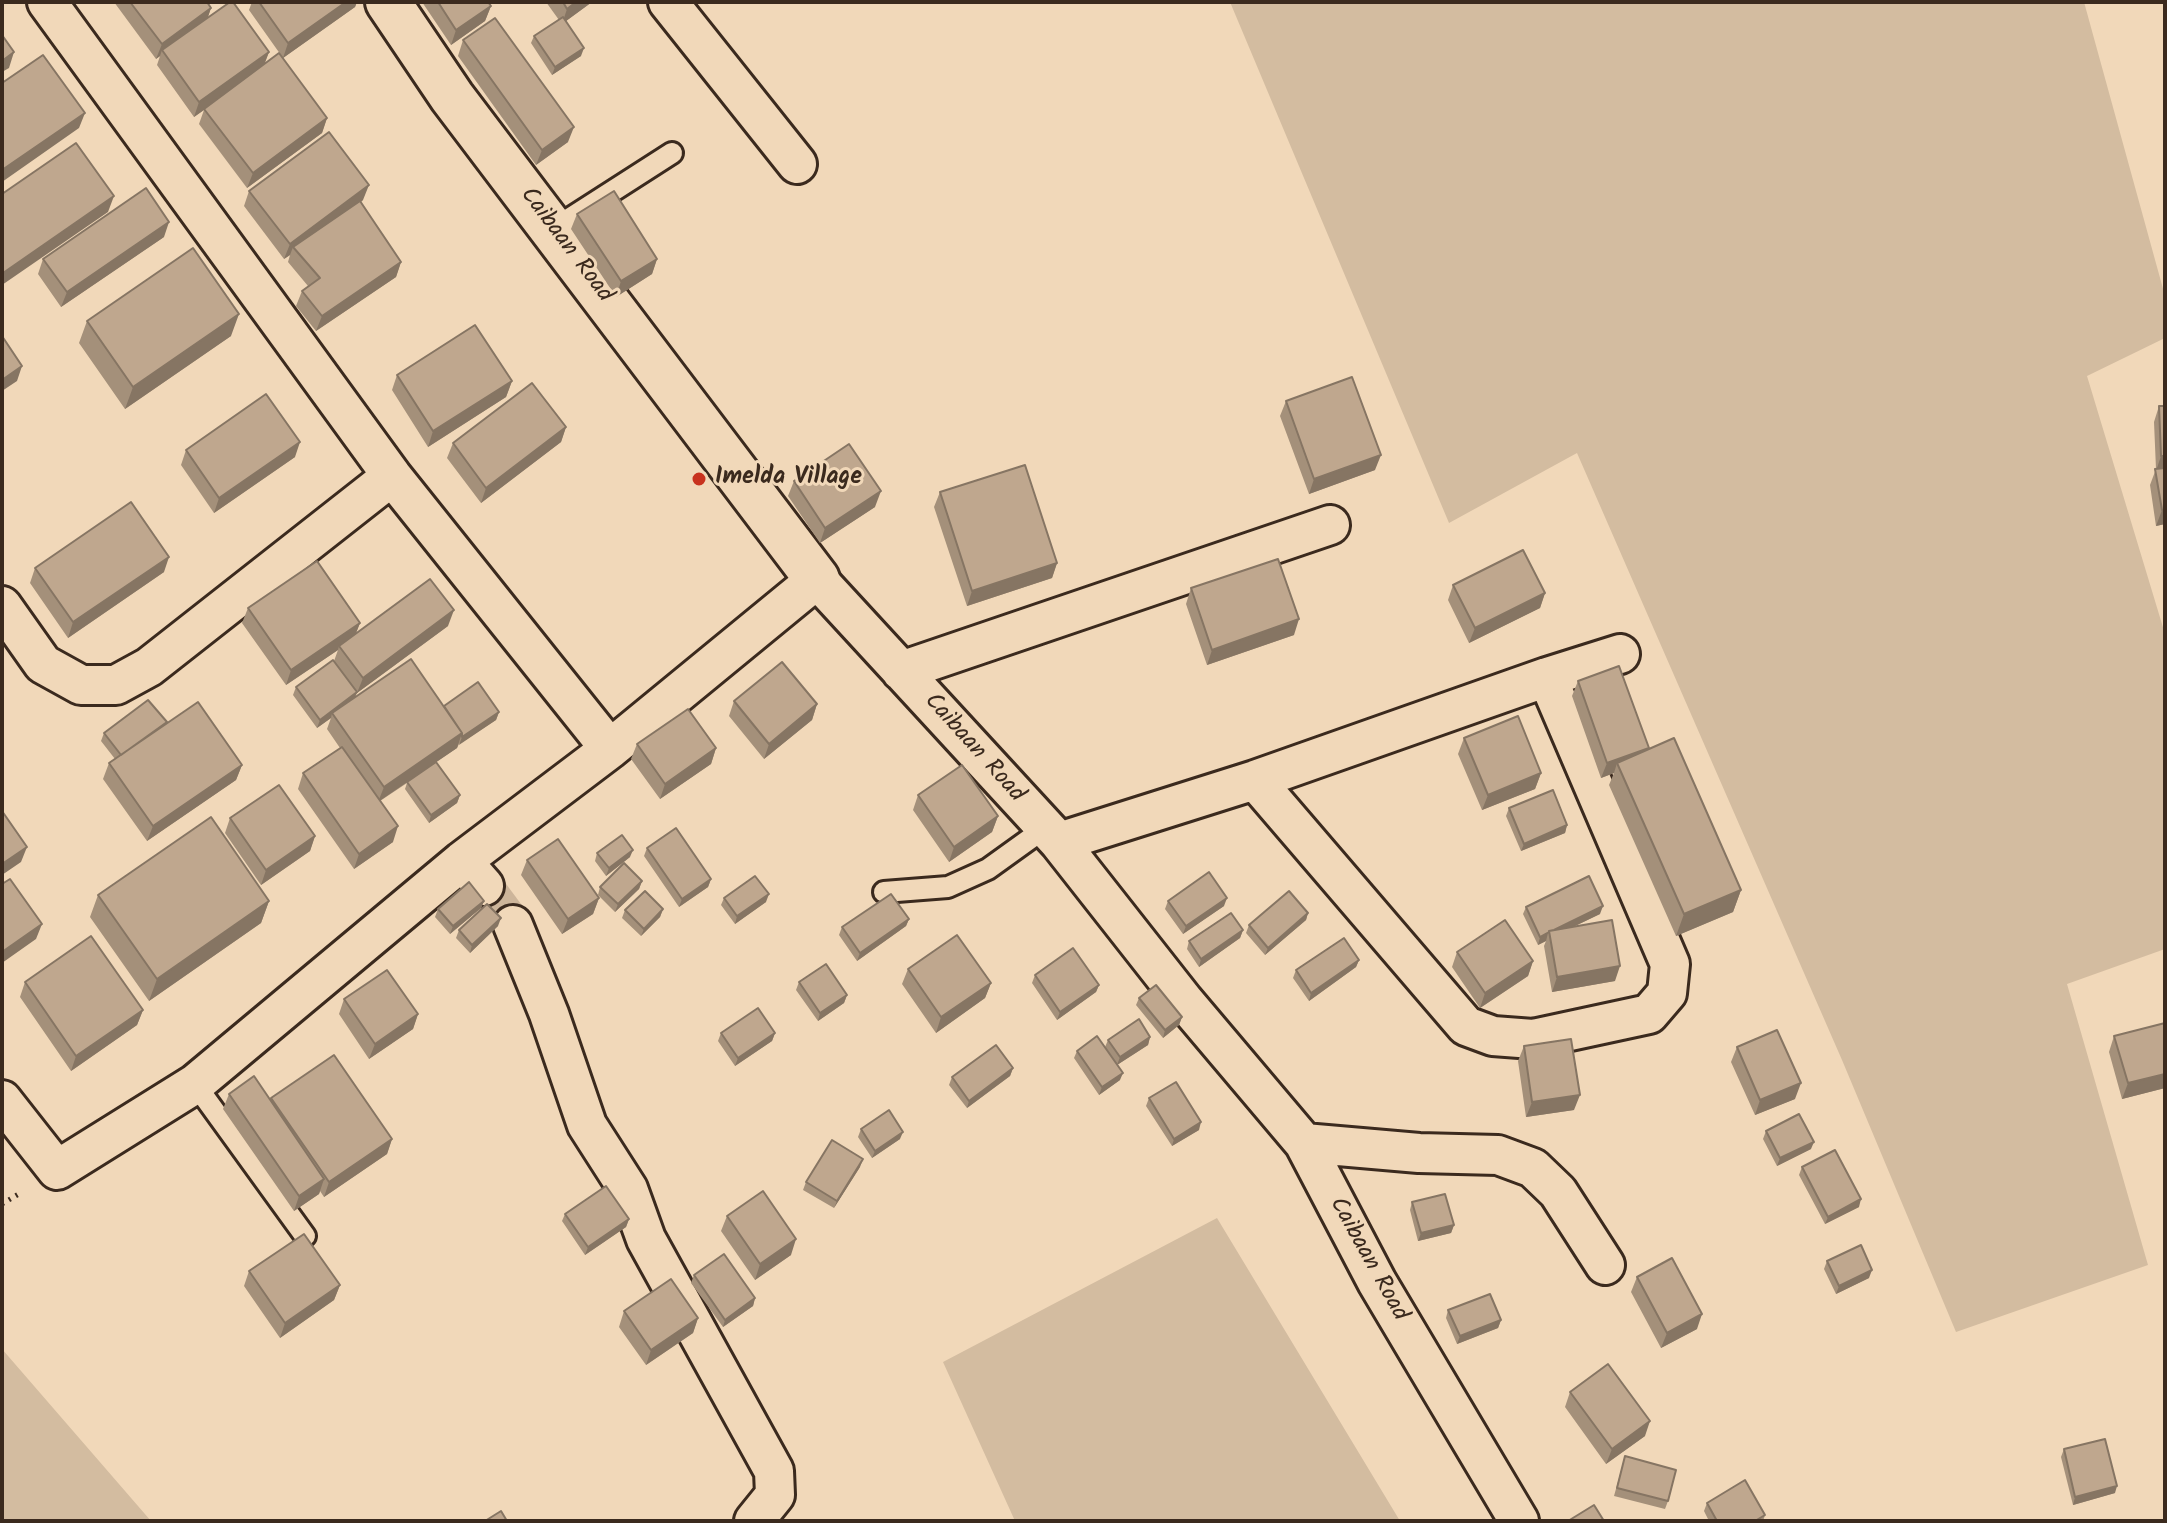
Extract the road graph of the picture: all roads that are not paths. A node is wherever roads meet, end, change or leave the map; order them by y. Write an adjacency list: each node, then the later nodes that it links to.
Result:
1 (47, 2): 7 (street)
2 (388, 2): 6 (street, Caibaan Road)
3 (668, 2): 5 (street)
4 (672, 153): 6 (lane)
5 (797, 164)
6 (552, 230): 9 (street, Caibaan Road)
7 (392, 476): 10 (street); 14 (street)
8 (1330, 525): 12 (street)
9 (817, 579): 12 (street, Caibaan Road); 14 (street)
10 (2, 606)
11 (1620, 654): 13 (street)
12 (901, 671): 16 (street, Caibaan Road)
13 (1547, 677): 15 (street); 15 (street)
14 (610, 749): 19 (street)
15 (1255, 780): 16 (street)
16 (1052, 835): 17 (lane); 21 (street, Caibaan Road)
17 (884, 892)
18 (513, 925): 24 (street)
19 (195, 1084): 20 (street); 22 (lane)
20 (2, 1101)
21 (1304, 1143): 23 (street); 25 (street, Caibaan Road)
22 (305, 1236)
23 (1605, 1265)
24 (754, 1521)
25 (1519, 1521)

